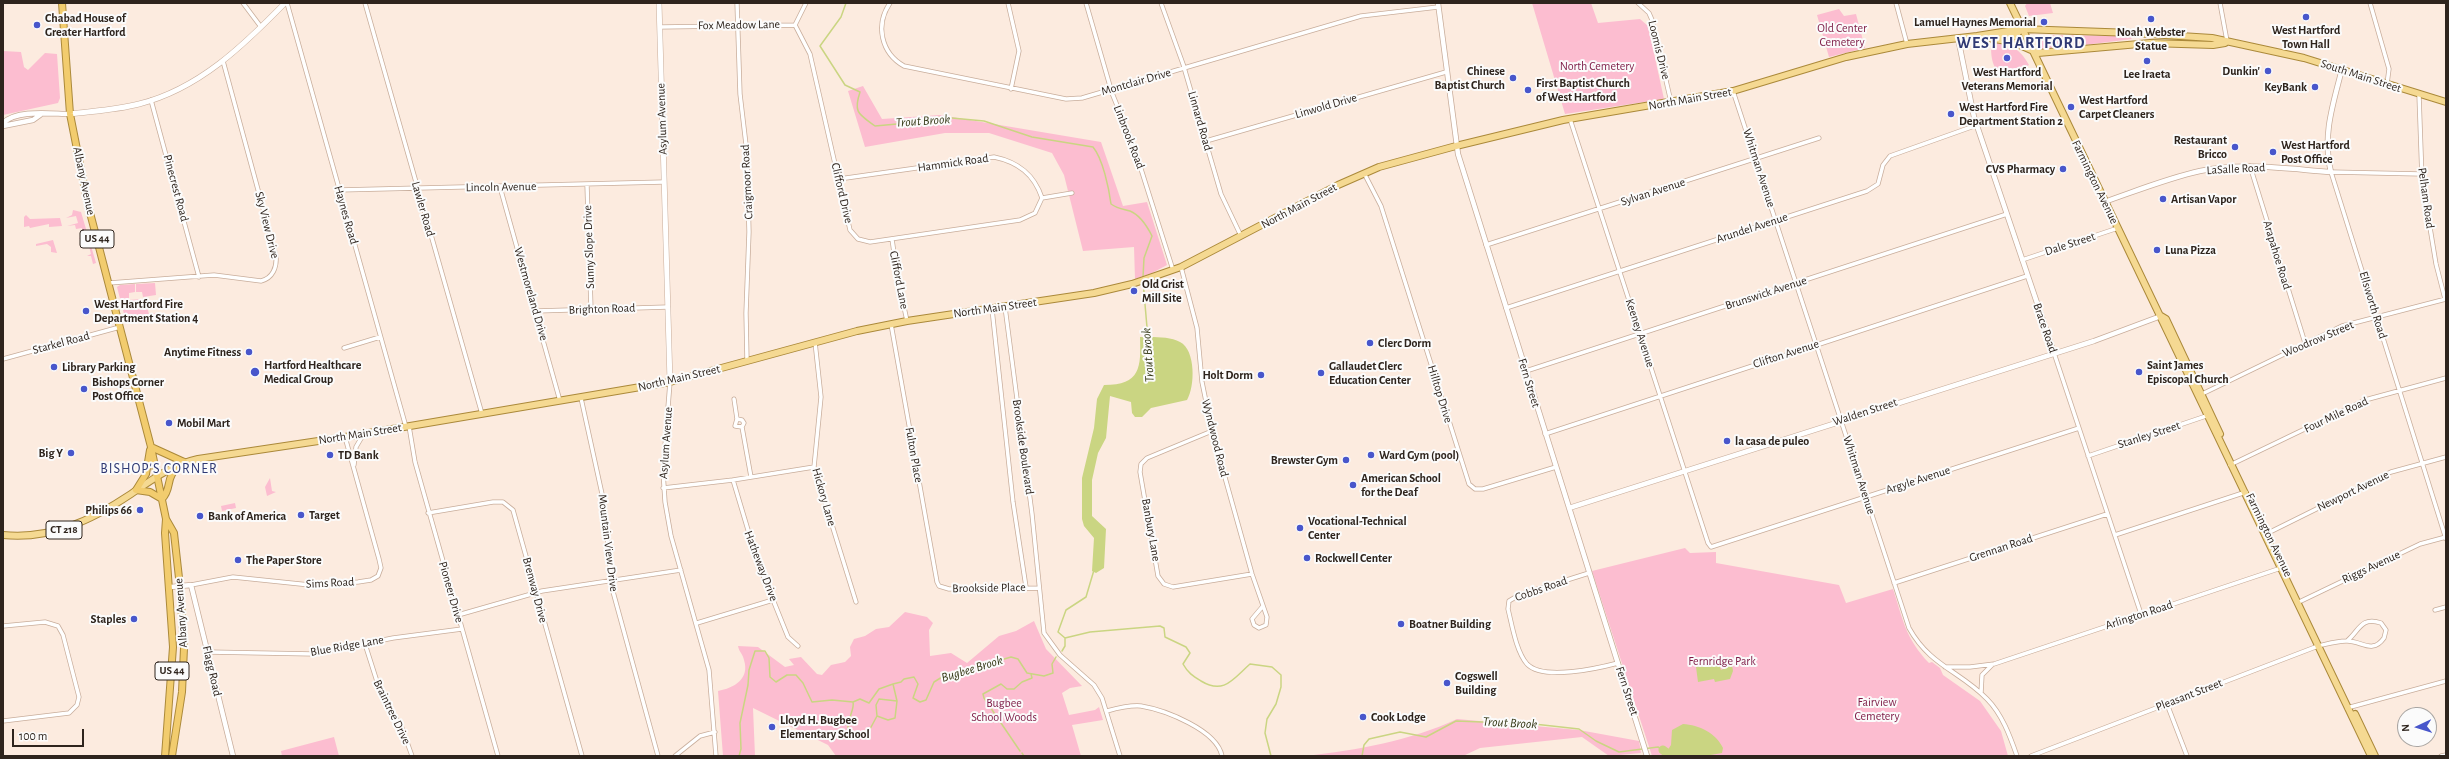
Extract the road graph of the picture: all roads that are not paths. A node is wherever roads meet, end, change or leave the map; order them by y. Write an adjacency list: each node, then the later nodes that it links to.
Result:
1 (62, 3): 40 (highway, Albany Avenue / US 44)
2 (243, 3): 20 (street)
3 (286, 3): 20 (main road); 57 (street, Haynes Road)
4 (365, 3): 56 (street, Lawler Road)
5 (659, 3): 21 (main road, Asylum Avenue)
6 (737, 3): 18 (street, Craigmoor Road)
7 (806, 3): 19 (street, Fox Meadow Lane)
8 (890, 3): 33 (street, Montclair Drive)
9 (1008, 3): 33 (street)
10 (1086, 3): 34 (street, Linbrook Road)
11 (1161, 3): 29 (street, Linnard Road)
12 (1638, 3): 38 (street, Loomis Drive)
13 (1896, 3): 26 (street)
14 (2010, 3): 22 (main road, Farmington Avenue)
15 (2220, 3): 25 (street)
16 (2370, 3): 32 (street)
17 (1438, 5): 29 (street, Montclair Drive); 31 (street, Fern Street)
18 (738, 25): 19 (street, Fox Meadow Lane); 21 (street, Fox Meadow Lane); 96 (street, Craigmoor Road)
19 (795, 25): 52 (street, Clifford Drive)
20 (261, 27): 28 (main road)
21 (660, 27): 53 (main road, Asylum Avenue)
22 (2022, 29): 23 (main road, North Main Street); 25 (main road, South Main Street); 27 (main road, Farmington Avenue)
23 (1977, 36): 24 (main road, North Main Street); 27 (main road, North Main Street)
24 (1958, 38): 26 (main road, North Main Street); 43 (street, Brace Road)
25 (2228, 43): 27 (main road, South Main Street); 30 (main road, South Main Street)
26 (1908, 44): 35 (main road, North Main Street)
27 (2033, 53): 60 (main road, Farmington Avenue)
28 (224, 61): 37 (main road); 72 (street, Sky View Drive)
29 (1185, 68): 34 (street, Montclair Drive); 45 (street, Linnard Road)
30 (2342, 69): 32 (main road, South Main Street); 49 (street, Ellsworth Road)
31 (1446, 72): 45 (street, Linwold Drive); 46 (street, Fern Street)
32 (2387, 84): 36 (main road, South Main Street)
33 (1011, 89): 34 (street, Montclair Drive)
34 (1111, 89): 70 (street, Linbrook Road)
35 (1733, 91): 38 (main road, North Main Street); 47 (street, Whitman Avenue)
36 (2419, 95): 39 (main road, South Main Street); 51 (street, Pelham Road)
37 (151, 100): 40 (main road); 72 (street, Pinecrest Road)
38 (1672, 102): 41 (main road, North Main Street)
39 (2446, 102)
40 (70, 114): 42 (street); 74 (highway, Albany Avenue / US 44)
41 (1570, 119): 46 (main road, North Main Street); 61 (street, Keeney Avenue)
42 (3, 124)
43 (1977, 125): 62 (street, Brace Road); 63 (street, Arundel Avenue)
44 (1819, 138): 47 (street, Sylvan Avenue)
45 (1206, 141): 65 (street, Linnard Road)
46 (1456, 146): 50 (main road, North Main Street); 67 (street, Fern Street)
47 (1756, 158): 61 (street, Sylvan Avenue); 63 (street, Whitman Avenue)
48 (2250, 166): 49 (street, LaSalle Road); 60 (street, LaSalle Road); 91 (street, Arapahoe Road)
49 (2331, 172): 51 (street, LaSalle Road); 84 (street, Ellsworth Road)
50 (1364, 173): 65 (main road, North Main Street); 124 (street, Hilltop Drive)
51 (2421, 174): 76 (street, Pelham Road)
52 (839, 179): 59 (street, Hammick Road); 66 (street, Clifford Drive)
53 (664, 182): 54 (street, Lincoln Avenue); 77 (main road, Asylum Avenue)
54 (587, 185): 55 (street, Lincoln Avenue); 80 (street, Sunny Slope Drive)
55 (500, 187): 56 (street, Lincoln Avenue); 82 (street, Westmoreland Drive)
56 (417, 188): 57 (street, Lincoln Avenue); 106 (street, Lawler Road)
57 (339, 190): 89 (street, Haynes Road)
58 (1072, 193): 59 (street)
59 (1042, 198): 66 (street, Clifford Drive)
60 (2104, 202): 64 (main road, Farmington Avenue)
61 (1599, 209): 67 (street, Sylvan Avenue); 71 (street, Keeney Avenue)
62 (2007, 214): 68 (street, Brace Road); 75 (street, Brunswick Avenue)
63 (1776, 220): 71 (street, Arundel Avenue); 75 (street, Whitman Avenue)
64 (2118, 228): 68 (street, Dale Street); 83 (main road, Farmington Avenue)
65 (1241, 237): 69 (main road, North Main Street)
66 (892, 239): 85 (street, Clifford Lane)
67 (1486, 246): 79 (street, Fern Street)
68 (2022, 260): 73 (street, Brace Road)
69 (1181, 267): 70 (main road, North Main Street); 113 (street, Wyndwood Road)
70 (1173, 270): 78 (main road, North Main Street)
71 (1620, 271): 79 (street, Arundel Avenue); 88 (street, Keeney Avenue)
72 (199, 276): 74 (street, Sky View Drive)
73 (2027, 276): 92 (street, Clifton Avenue); 94 (street, Brace Road)
74 (109, 283): 87 (highway, Albany Avenue / US 44)
75 (1797, 283): 88 (street, Brunswick Avenue); 92 (street, Whitman Avenue)
76 (2446, 299): 84 (street, Woodrow Street)
77 (668, 307): 80 (street, Brighton Road); 99 (main road, Asylum Avenue)
78 (1005, 307): 81 (main road, North Main Street); 155 (street, Brookside Boulevard)
79 (1506, 308): 97 (street, Fern Street)
80 (591, 309): 82 (street, Brighton Road)
81 (992, 309): 85 (main road, North Main Street); 154 (street, Brookside Boulevard)
82 (536, 311): 105 (street, Westmoreland Drive)
83 (2161, 316): 94 (street, Walden Street); 102 (main road, Farmington Avenue)
84 (2376, 317): 91 (street, Woodrow Street); 100 (street, Ellsworth Road)
85 (907, 320): 86 (main road, North Main Street)
86 (891, 324): 90 (main road, North Main Street); 153 (street, Fulton Place)
87 (120, 327): 95 (street, Starkel Road); 117 (highway, Albany Avenue / US 44)
88 (1640, 334): 97 (street, Brunswick Avenue); 101 (street, Keeney Avenue)
89 (380, 338): 93 (street); 110 (street, Haynes Road)
90 (815, 341): 96 (main road, North Main Street); 123 (street, Hickory Lane)
91 (2305, 343): 102 (street, Woodrow Street)
92 (1817, 344): 101 (street, Clifton Avenue); 109 (street, Whitman Avenue)
93 (344, 348)
94 (2054, 353): 109 (street, Walden Street); 112 (street, Brace Road)
95 (3, 359)
96 (747, 361): 99 (main road, North Main Street)
97 (1526, 371): 115 (street, Fern Street)
98 (2446, 378): 100 (street, Four Mile Road)
99 (670, 382): 103 (main road, North Main Street); 130 (street, Asylum Avenue)
100 (2400, 390): 121 (street, Ellsworth Road); 122 (street, Four Mile Road)
101 (1660, 396): 115 (street, Clifton Avenue); 126 (street, Keeney Avenue)
102 (2199, 396): 107 (main road, Farmington Avenue)
103 (580, 398): 105 (main road, North Main Street); 148 (street, Mountain View Drive)
104 (734, 399): 108 (street)
105 (560, 401): 106 (main road, North Main Street)
106 (482, 414): 110 (main road, North Main Street)
107 (2208, 415): 118 (street, Stanley Street); 122 (main road, Farmington Avenue)
108 (737, 419): 111 (street); 111 (street)
109 (1841, 420): 126 (street, Walden Street); 133 (street, Whitman Avenue)
110 (408, 427): 114 (main road, North Main Street); 136 (street, Pioneer Drive)
111 (742, 427): 128 (street)
112 (2079, 428): 118 (street, Brace Road); 133 (street, Argyle Avenue)
113 (1212, 431): 147 (street, Wyndwood Road); 147 (street, Banbury Lane)
114 (363, 434): 116 (main road, North Main Street); 125 (street, Sims Road)
115 (1545, 434): 124 (street, Fern Street)
116 (345, 437): 120 (main road, North Main Street); 125 (street, Sims Road)
117 (151, 447): 120 (highway); 127 (highway, Albany Avenue / US 44); 131 (highway)
118 (2088, 456): 137 (street, Brace Road)
119 (2446, 457): 121 (street, Newport Avenue)
120 (184, 462): 127 (main road, North Main Street); 134 (highway)
121 (2422, 463): 139 (street, Newport Avenue); 142 (street, Ellsworth Road)
122 (2232, 464): 132 (main road, Farmington Avenue)
123 (814, 467): 128 (street); 158 (street, Hickory Lane)
124 (1556, 467): 135 (street, Fern Street)
125 (353, 468): 150 (street, Sims Road)
126 (1685, 470): 135 (street, Walden Street); 143 (street, Keeney Avenue)
127 (157, 474): 131 (main road, North Main Street / CT 218); 134 (highway, Albany Avenue / US 44)
128 (751, 477): 129 (street)
129 (733, 480): 130 (street); 157 (street, Hatheway Drive)
130 (663, 488): 145 (street, Asylum Avenue)
131 (136, 490): 134 (highway); 140 (main road, North Main Street / CT 218)
132 (2246, 492): 139 (main road, Farmington Avenue); 141 (street)
133 (1866, 497): 143 (street, Argyle Avenue); 149 (street, Whitman Avenue)
134 (162, 499): 138 (highway, Albany Avenue / US 44)
135 (1569, 508): 146 (street, Fern Street)
136 (428, 513): 156 (street, Brenway Drive); 164 (street, Pioneer Drive)
137 (2107, 514): 141 (street, Brace Road); 149 (street, Grennan Road)
138 (166, 519): 151 (highway, Albany Avenue / US 44); 152 (highway, Albany Avenue / US 44)
139 (2266, 534): 144 (main road, Farmington Avenue)
140 (3, 535)
141 (2115, 535): 163 (street, Brace Road)
142 (2446, 537): 159 (street, Riggs Avenue)
143 (1711, 546)
144 (2282, 568): 159 (main road, Farmington Avenue); 163 (street, Arlington Road)
145 (681, 570): 148 (street); 165 (street, Asylum Avenue)
146 (1589, 573): 173 (street, Fern Street); 173 (street, Cobbs Road)
147 (1252, 574): 160 (street, Wyndwood Road)
148 (611, 580): 156 (street); 191 (street, Mountain View Drive)
149 (1894, 583): 175 (street, Whitman Avenue)
150 (191, 585): 152 (street, Sims Road); 172 (street, Flagg Road)
151 (171, 586): 152 (street, Sims Road); 185 (highway, Albany Avenue / US 44)
152 (180, 586): 186 (highway, Albany Avenue / US 44)
153 (939, 586): 154 (street, Brookside Place)
154 (1026, 587): 155 (street, Brookside Place)
155 (1039, 588): 180 (street, Brookside Boulevard)
156 (536, 592): 164 (street); 190 (street, Brenway Drive)
157 (774, 600): 165 (street); 171 (street, Hatheway Drive)
158 (856, 602)
159 (2299, 602): 170 (main road, Farmington Avenue)
160 (1263, 606): 160 (street, Wyndwood Road)
161 (2446, 607): 162 (street)
162 (2435, 610)
163 (2141, 614): 174 (street, Arlington Road)
164 (458, 615): 167 (street, Pioneer Drive)
165 (697, 623): 182 (street, Asylum Avenue)
166 (3, 626): 181 (street)
167 (462, 629): 169 (street, Blue Ridge Lane); 189 (street, Pioneer Drive)
168 (2348, 640): 168 (street, Pleasant Street); 170 (street, Pleasant Street)
169 (365, 644): 172 (street, Blue Ridge Lane); 188 (street, Braintree Drive)
170 (2320, 645): 178 (street, Pleasant Street); 179 (main road, Farmington Avenue)
171 (798, 646)
172 (208, 652): 187 (street, Flagg Road)
173 (1618, 663): 183 (street, Fern Street)
174 (1994, 664): 175 (street, Arlington Road); 177 (street)
175 (1944, 667): 177 (street, Whitman Avenue)
176 (2446, 681): 179 (street)
177 (1981, 693): 196 (street, Whitman Avenue)
178 (2167, 704): 197 (street, Pleasant Street); 198 (street)
179 (2349, 707): 199 (main road, Farmington Avenue); 200 (main road, Farmington Avenue)
180 (1108, 711): 194 (street, Brookside Boulevard); 195 (street)
181 (3, 721)
182 (715, 732): 192 (street); 193 (street, Asylum Avenue)
183 (1647, 755)
184 (2446, 755): 201 (street)
185 (164, 756)
186 (172, 756)
187 (233, 756)
188 (412, 756)
189 (498, 756)
190 (582, 756)
191 (658, 756)
192 (675, 756)
193 (716, 756)
194 (1120, 756)
195 (1222, 756)
196 (2017, 756)
197 (2031, 756)
198 (2187, 756)
199 (2371, 756)
200 (2376, 756)
201 (2441, 756)

